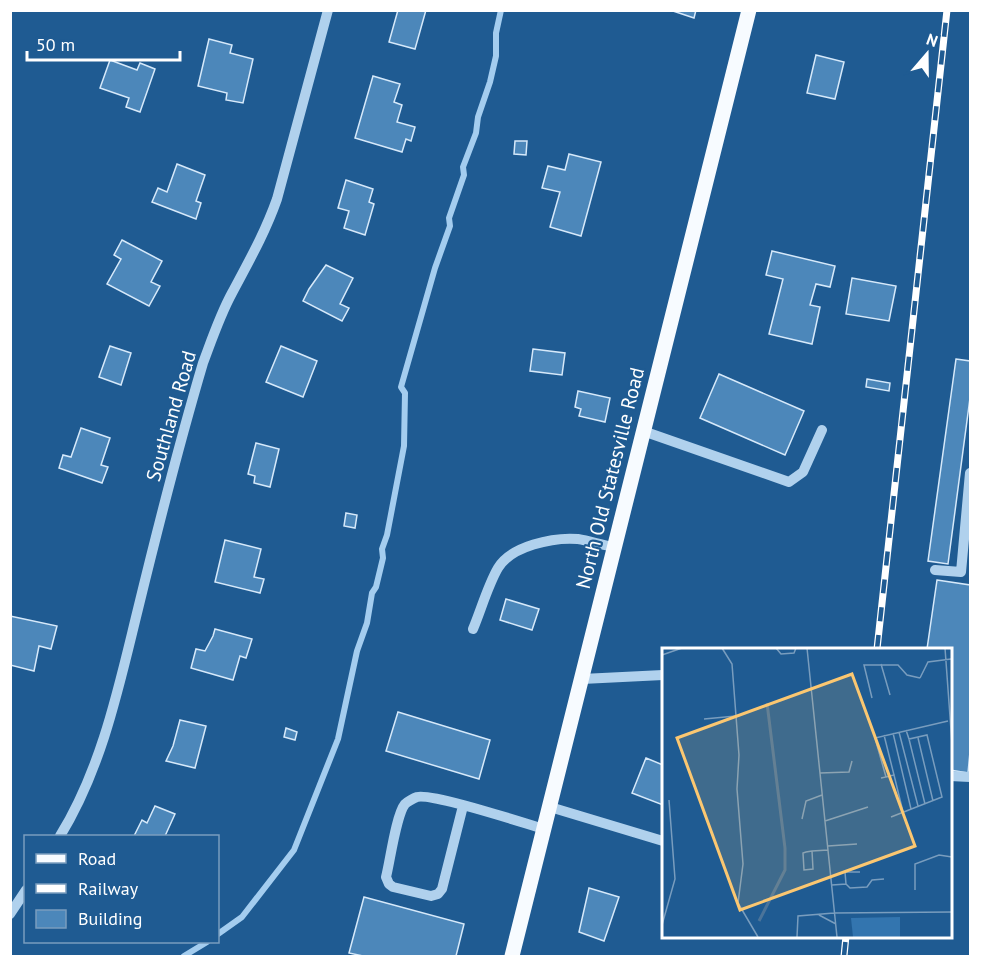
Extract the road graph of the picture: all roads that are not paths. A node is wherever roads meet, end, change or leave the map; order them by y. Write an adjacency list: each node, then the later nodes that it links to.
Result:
1 (328, 10): 17 (street, Southland Road)
2 (749, 10): 4 (main road, North Old Statesville Road)
3 (822, 430): 4 (street)
4 (643, 431): 6 (main road, North Old Statesville Road)
5 (970, 473): 8 (street)
6 (614, 548): 9 (street); 11 (main road, North Old Statesville Road)
7 (935, 570): 8 (street)
8 (966, 572)
9 (473, 629)
10 (662, 675): 11 (street)
11 (582, 679): 15 (main road, North Old Statesville Road)
12 (951, 776): 13 (street)
13 (970, 777)
14 (463, 806): 14 (street); 16 (street)
15 (550, 807): 16 (main road, North Old Statesville Road); 18 (street)
16 (544, 829): 21 (main road, North Old Statesville Road)
17 (61, 835)
18 (662, 842)
19 (24, 893): 20 (street)
20 (10, 914)
21 (512, 957)

